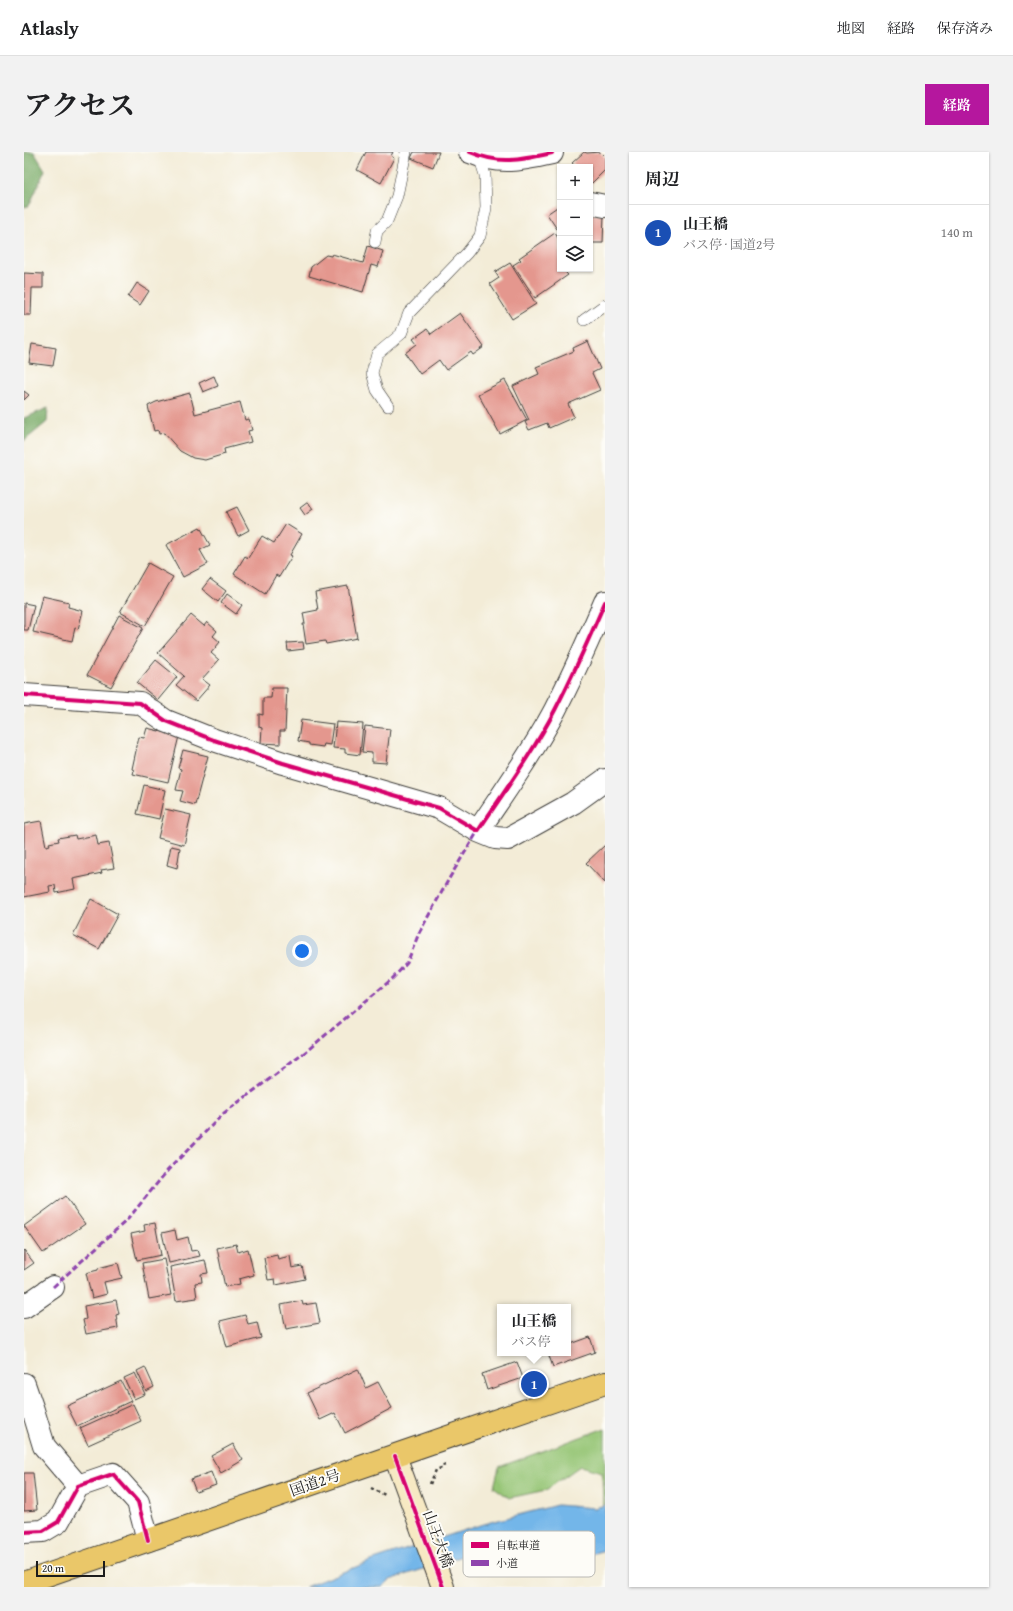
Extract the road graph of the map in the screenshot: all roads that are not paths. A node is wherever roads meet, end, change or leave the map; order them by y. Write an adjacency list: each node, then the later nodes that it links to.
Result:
1 (406, 152): 6 (lane)
2 (474, 154): 3 (street); 9 (lane)
3 (555, 157)
4 (593, 204): 5 (street)
5 (605, 206)
6 (375, 242)
7 (605, 305): 8 (lane)
8 (584, 320)
9 (388, 406)
10 (605, 602): 13 (street)
11 (24, 695): 13 (street)
12 (605, 780): 13 (street)
13 (478, 831)
14 (53, 1287): 15 (street)
15 (24, 1307)
16 (605, 1383): 18 (highway, 国道2号)
17 (24, 1384): 19 (street)
18 (395, 1456): 21 (highway, 国道2号); 23 (street, 山王大橋)
19 (78, 1486): 20 (street); 21 (street)
20 (24, 1532)
21 (148, 1540): 22 (highway, 国道2号)
22 (24, 1583)
23 (443, 1587)

